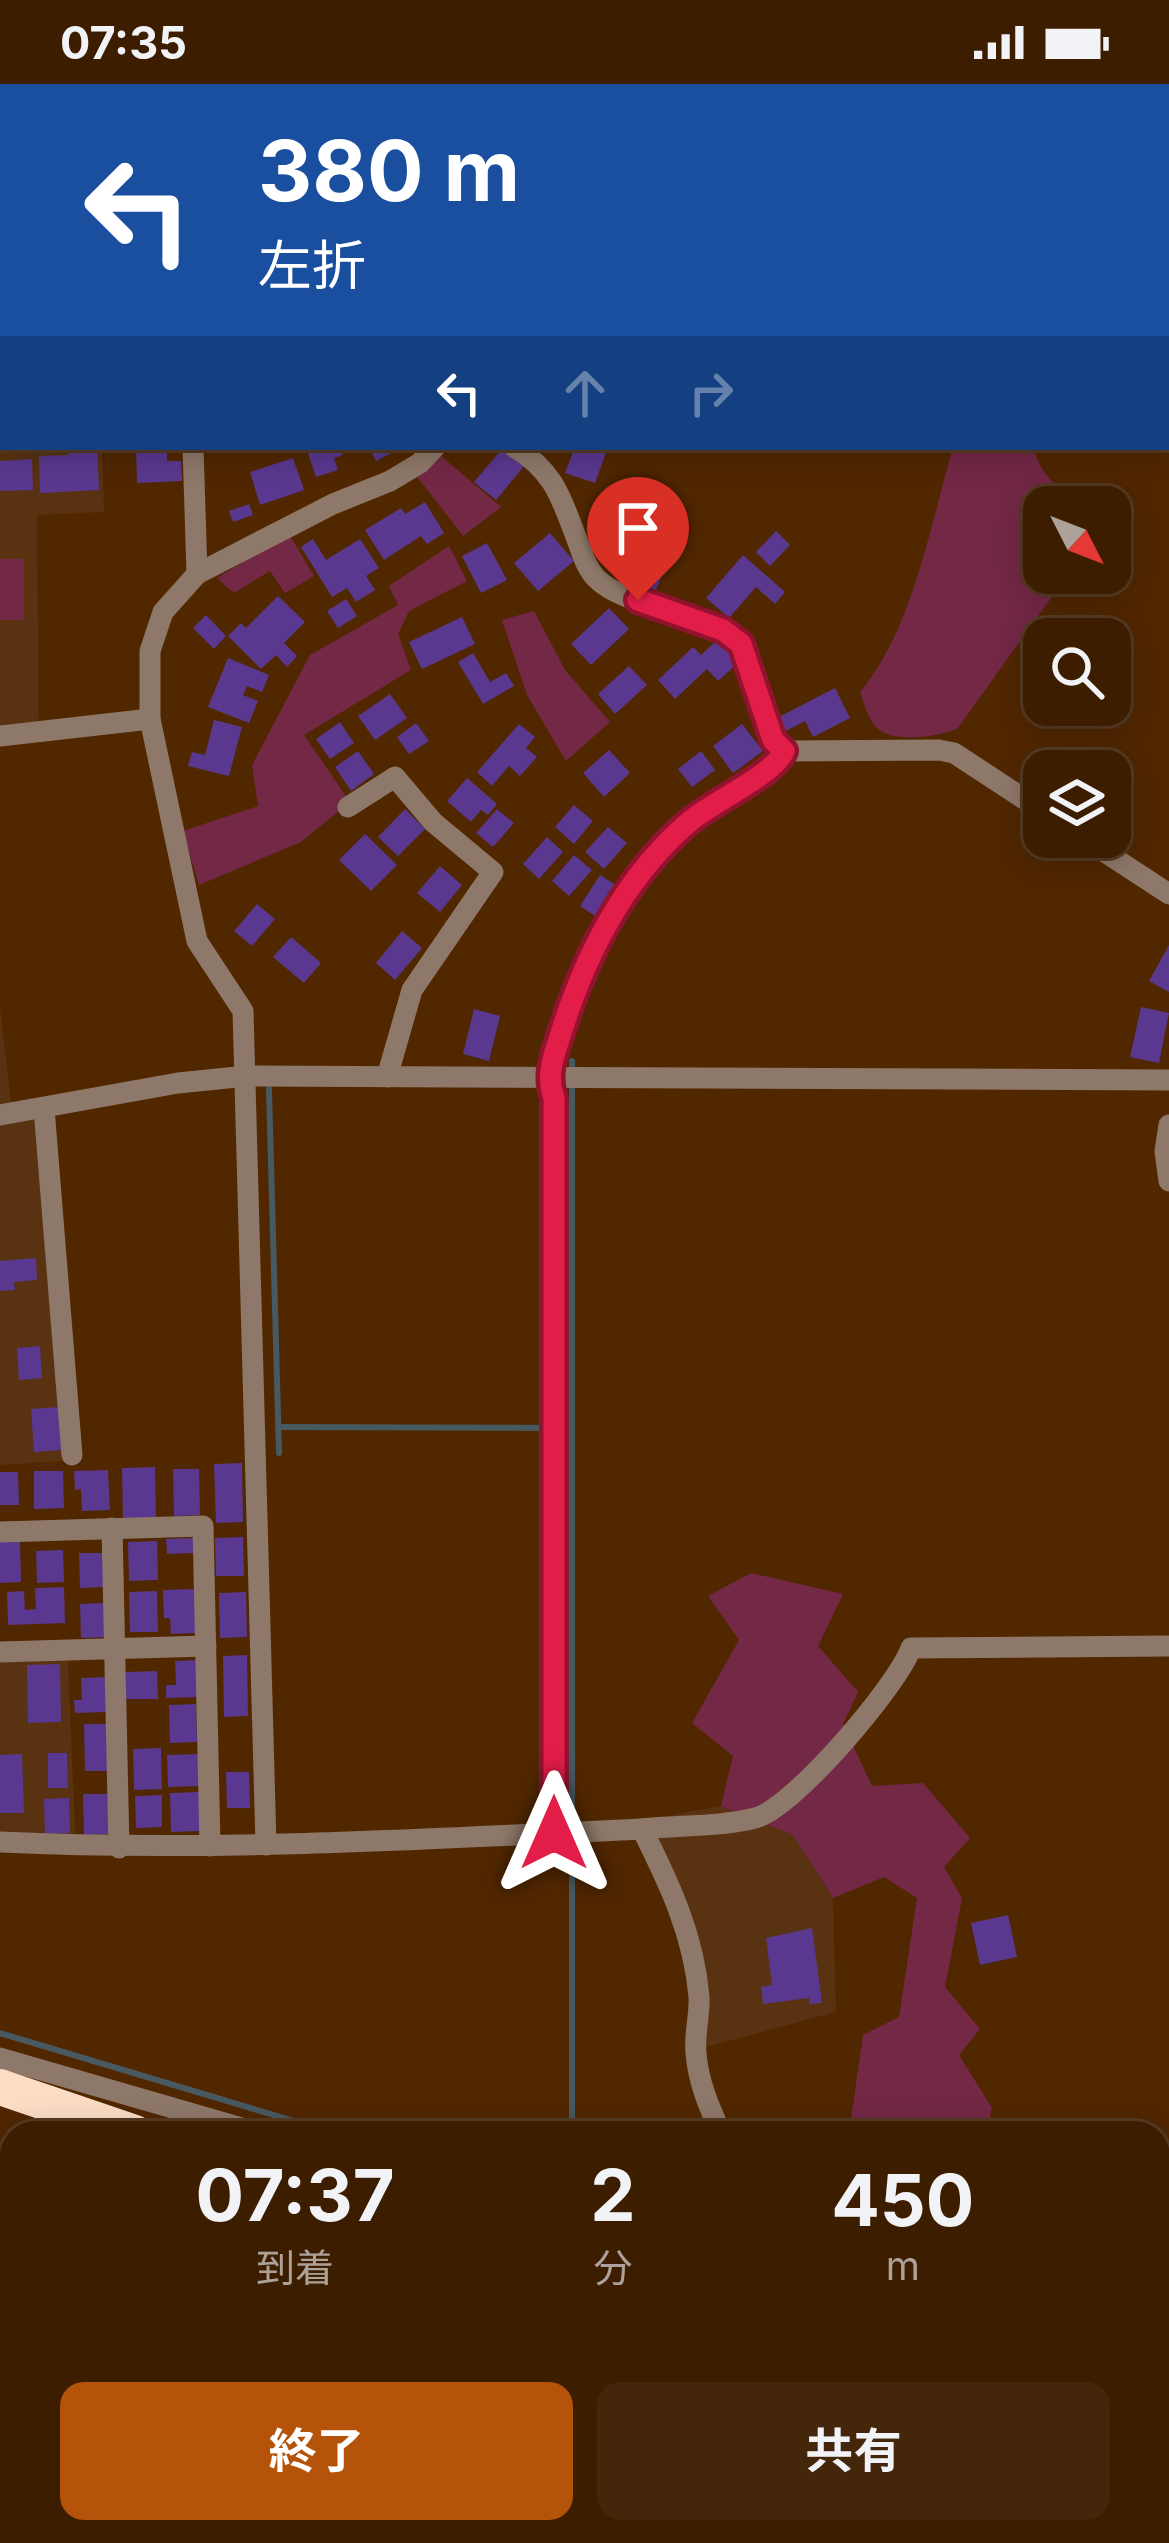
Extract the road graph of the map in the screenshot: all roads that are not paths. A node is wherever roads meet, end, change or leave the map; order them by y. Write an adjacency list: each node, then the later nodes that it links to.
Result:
1 (193, 450): 4 (street)
2 (432, 450): 4 (street)
3 (519, 450): 7 (street)
4 (197, 574): 5 (street)
5 (150, 719): 6 (street); 12 (street)
6 (0, 736)
7 (784, 751): 8 (street); 14 (street)
8 (1023, 798)
9 (348, 807): 13 (street)
10 (1114, 858): 11 (street)
11 (1169, 894)
12 (247, 1076): 13 (street); 16 (street); 30 (street)
13 (387, 1077): 14 (street)
14 (565, 1079): 15 (street); 28 (street)
15 (1169, 1080)
16 (44, 1108): 17 (street); 20 (street)
17 (0, 1115)
18 (1169, 1125): 19 (street)
19 (1169, 1181)
20 (72, 1455)
21 (112, 1528): 22 (street); 23 (street); 25 (street)
22 (0, 1532)
23 (206, 1646): 25 (street); 31 (street)
24 (1169, 1646): 27 (street)
25 (115, 1649): 26 (street); 32 (street)
26 (0, 1652)
27 (642, 1829): 28 (street); 36 (street)
28 (554, 1833): 30 (street)
29 (0, 1842): 32 (street)
30 (266, 1845): 31 (street)
31 (211, 1846): 32 (street)
32 (119, 1848)
33 (3, 2081): 34 (highway); 35 (street)
34 (105, 2121)
35 (200, 2121)
36 (716, 2121)

